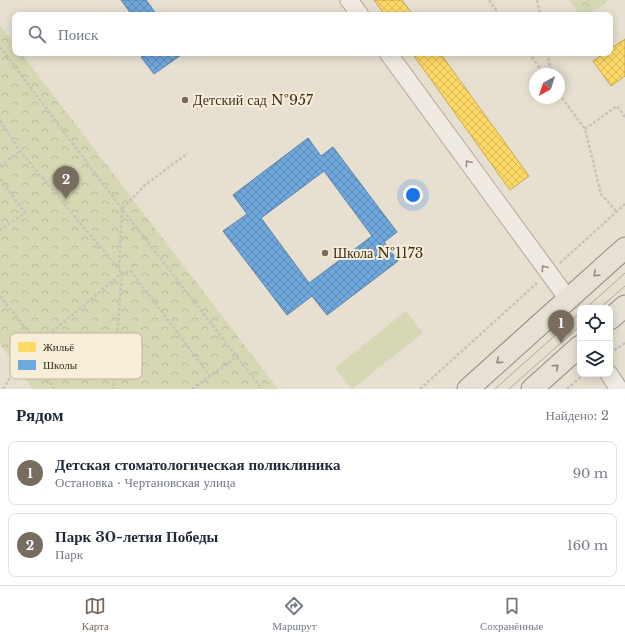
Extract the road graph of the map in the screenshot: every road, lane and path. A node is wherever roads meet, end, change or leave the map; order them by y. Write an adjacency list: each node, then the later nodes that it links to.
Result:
1 (349, 0): 4 (lane)
2 (489, 0): 5 (path)
3 (537, 0): 6 (path)
4 (358, 12)
5 (498, 12)
6 (539, 12)
7 (0, 47): 22 (path)
8 (390, 56): 28 (lane, one-way to 8)
9 (531, 56): 11 (path)
10 (549, 56): 12 (path)
11 (540, 68)
12 (551, 68)
13 (565, 102): 16 (path)
14 (625, 117): 16 (path)
15 (0, 121): 17 (path)
16 (585, 129): 23 (path)
17 (20, 151): 19 (path); 26 (path)
18 (188, 153): 22 (path)
19 (0, 166)
20 (0, 179): 24 (path)
21 (625, 204): 23 (path)
22 (122, 209): 26 (path); 39 (path)
23 (616, 212): 28 (path)
24 (0, 230)
25 (625, 248): 30 (main road, one-way to 30)
26 (118, 268): 27 (path)
27 (122, 273): 34 (path); 35 (path); 40 (path)
28 (548, 274): 30 (lane); 50 (path)
29 (0, 296): 33 (path)
30 (568, 300): 51 (main road, one-way to 51)
31 (625, 306): 32 (main road)
32 (613, 316)
33 (29, 333)
34 (51, 333)
35 (117, 333)
36 (625, 343): 38 (path)
37 (577, 349): 52 (main road, one-way to 37)
38 (613, 351)
39 (238, 357): 40 (path); 49 (path)
40 (210, 376): 48 (path)
41 (10, 377): 45 (path)
42 (581, 377): 53 (path)
43 (47, 379): 46 (path)
44 (114, 379): 47 (path)
45 (2, 389)
46 (55, 389)
47 (113, 389)
48 (192, 389)
49 (262, 389)
50 (420, 389)
51 (468, 389)
52 (532, 389)
53 (567, 389)

